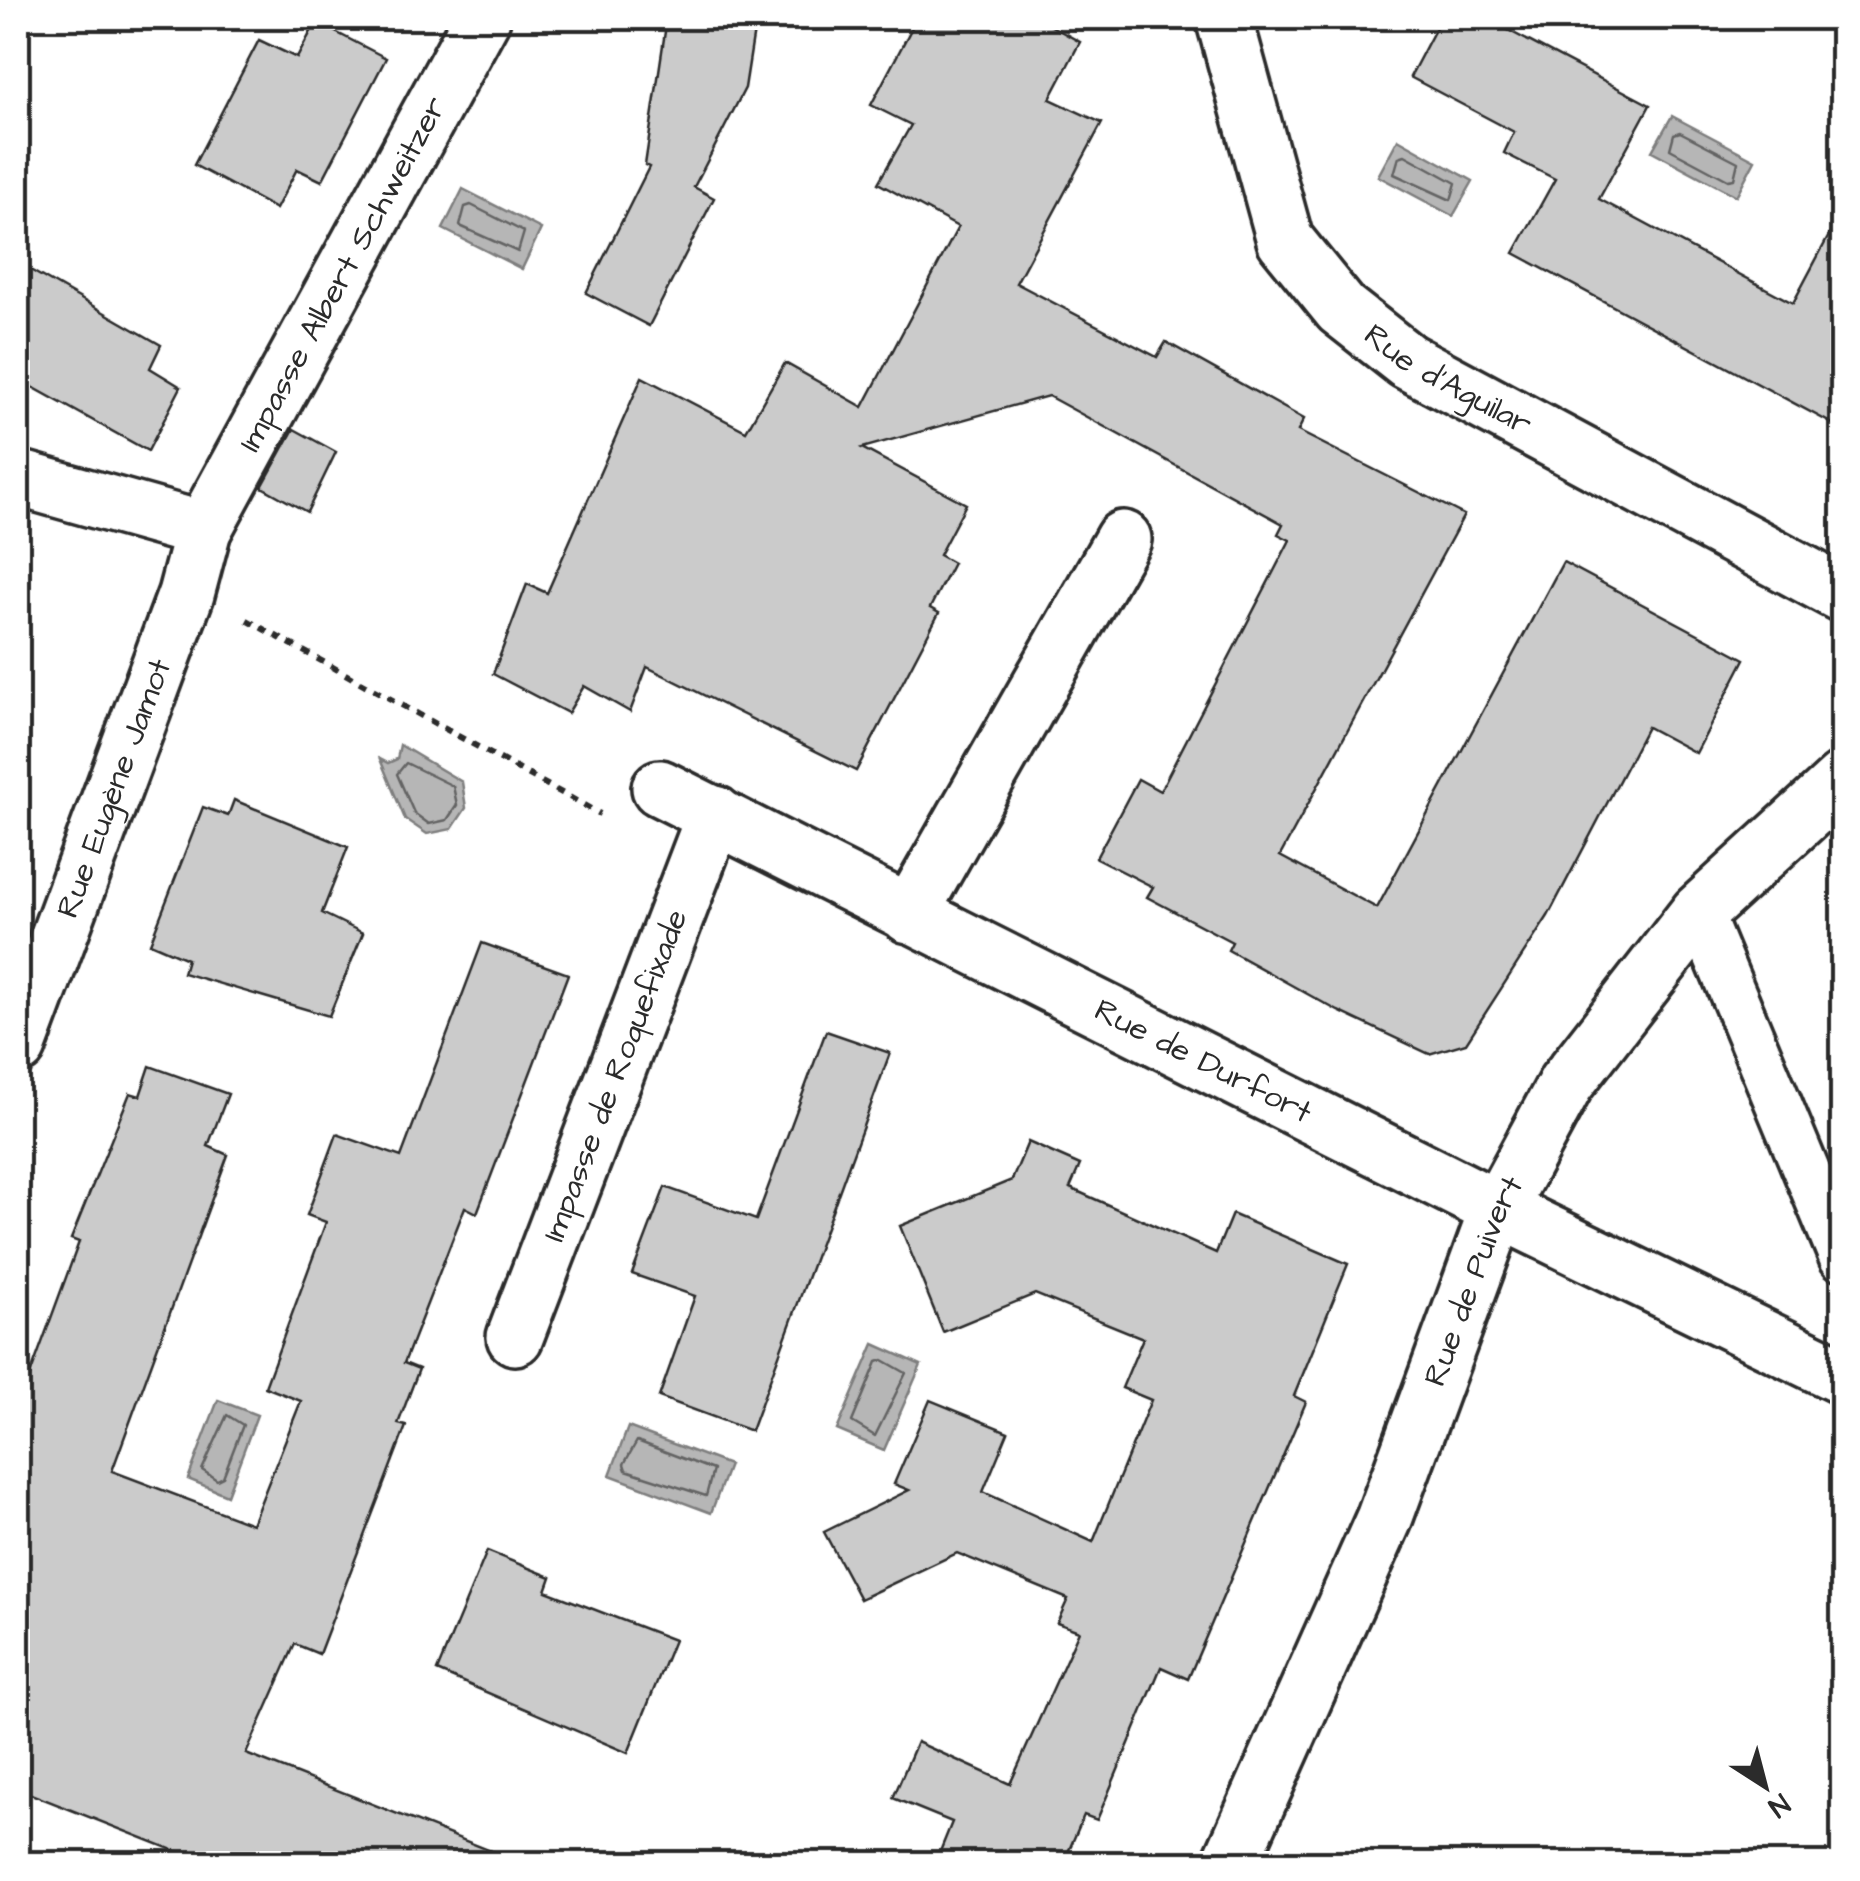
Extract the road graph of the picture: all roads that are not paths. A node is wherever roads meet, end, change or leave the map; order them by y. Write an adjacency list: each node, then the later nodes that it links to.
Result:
1 (482, 18): 4 (street, Impasse Albert Schweitzer)
2 (1224, 18): 6 (street, Rue d'Aguilar)
3 (18, 478): 4 (street)
4 (203, 530): 12 (street, Rue Eugène Jamot)
5 (1123, 539): 11 (street)
6 (1842, 594)
7 (1842, 781): 10 (street, Rue de Puivert)
8 (660, 788): 9 (street, Rue de Durfort)
9 (715, 814): 11 (street, Rue de Durfort); 15 (street, Impasse de Roquefixade)
10 (1699, 912): 13 (street, Rue de Puivert); 14 (lane)
11 (908, 915): 13 (street, Rue de Durfort)
12 (18, 1046)
13 (1498, 1209): 16 (street, Rue de Durfort); 17 (street, Rue de Puivert)
14 (1842, 1257)
15 (515, 1337)
16 (1842, 1376)
17 (1230, 1864)

